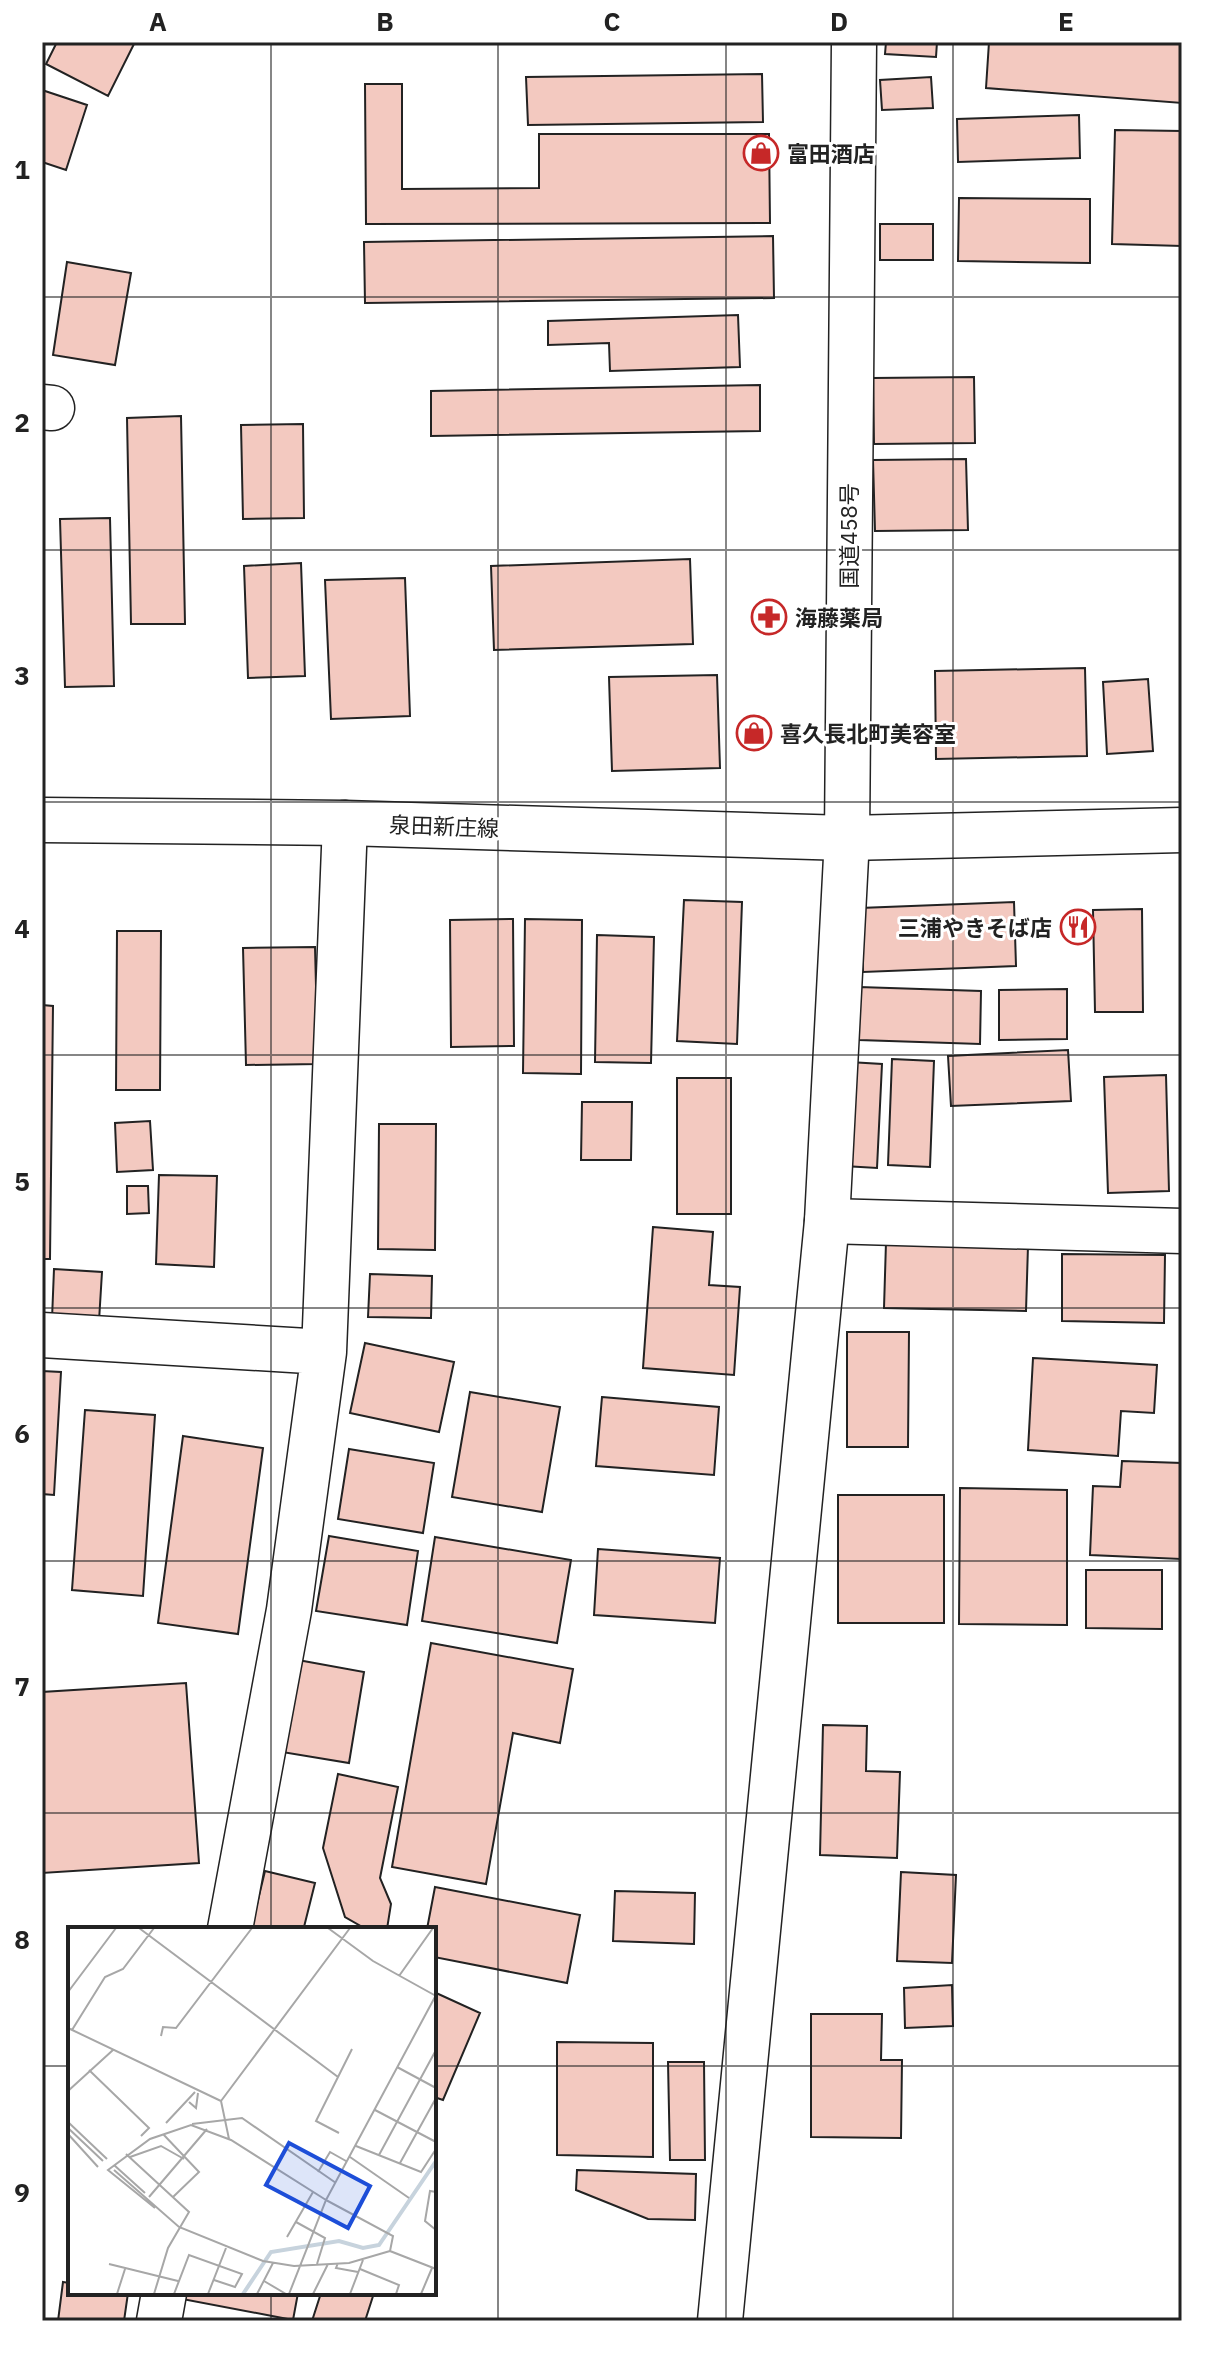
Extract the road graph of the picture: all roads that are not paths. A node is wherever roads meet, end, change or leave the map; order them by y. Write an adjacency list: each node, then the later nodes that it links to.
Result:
1 (854, 42): 5 (main road, 国道458号)
2 (42, 820): 3 (main road, 泉田新庄線)
3 (345, 823): 5 (main road, 泉田新庄線); 9 (main road)
4 (1182, 830): 5 (main road)
5 (847, 838): 6 (main road, 国道458号)
6 (827, 1221): 7 (main road); 13 (main road, 国道458号)
7 (1182, 1231)
8 (42, 1335): 9 (main road)
9 (324, 1352): 10 (main road)
10 (230, 1927)
11 (164, 2295): 12 (main road)
12 (159, 2321)
13 (720, 2321)

